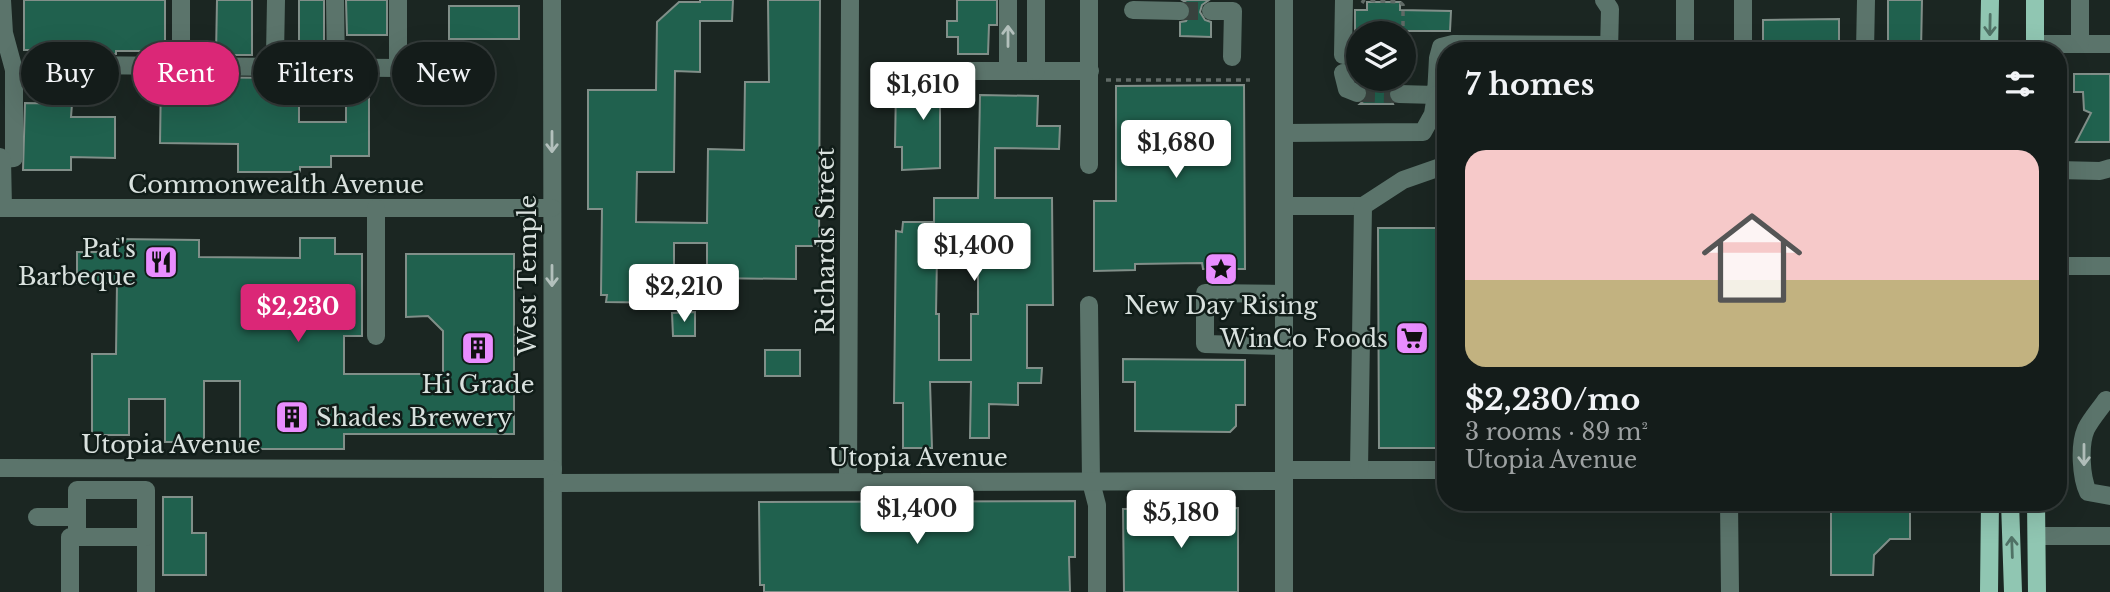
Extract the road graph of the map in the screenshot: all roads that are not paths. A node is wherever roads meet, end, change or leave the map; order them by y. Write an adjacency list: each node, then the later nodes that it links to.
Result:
1 (2, 0): 48 (street)
2 (181, 0): 23 (street)
3 (276, 0): 24 (street)
4 (335, 0): 25 (street)
5 (398, 0): 38 (street)
6 (552, 0): 57 (street, West Temple, one-way to 57)
7 (850, 0): 70 (street, Richards Street)
8 (1008, 0): 40 (street, one-way to 8)
9 (1036, 0): 41 (street)
10 (1089, 0): 42 (street)
11 (1284, 0): 47 (street)
12 (1604, 0): 26 (street)
13 (1685, 0): 27 (street)
14 (1743, 0): 28 (street)
15 (1866, 0): 29 (street)
16 (1990, 0): 30 (main road, one-way to 30)
17 (2035, 0): 31 (main road)
18 (2080, 0): 32 (street)
19 (1353, 2): 43 (street)
20 (1137, 7): 21 (street)
21 (1180, 11)
22 (1211, 11): 35 (street)
23 (181, 42)
24 (275, 42)
25 (336, 42)
26 (1609, 42)
27 (1685, 42)
28 (1743, 42)
29 (1866, 42)
30 (1989, 42)
31 (2035, 42)
32 (2080, 44): 33 (street); 34 (street)
33 (2110, 44)
34 (2067, 45)
35 (1232, 57)
36 (119, 65): 37 (street)
37 (253, 67)
38 (378, 68)
39 (923, 71): 40 (street)
40 (1008, 71): 41 (street)
41 (1035, 71): 42 (street)
42 (1090, 76): 49 (street)
43 (1357, 93)
44 (1399, 94): 45 (street)
45 (1437, 94)
46 (1437, 104): 47 (street)
47 (1284, 133): 53 (street)
48 (1, 158): 55 (street)
49 (1089, 165)
50 (2110, 168): 52 (street)
51 (1437, 169): 54 (street)
52 (2067, 170)
53 (1283, 206): 54 (street); 60 (street)
54 (1363, 206): 66 (street)
55 (1, 208): 56 (street, Commonwealth Avenue)
56 (376, 208): 57 (street, Commonwealth Avenue); 62 (street)
57 (552, 208): 68 (street, West Temple, one-way to 68)
58 (2067, 266): 59 (street)
59 (2110, 266)
60 (1283, 294): 63 (street); 63 (street)
61 (1090, 305): 71 (street)
62 (376, 336)
63 (1283, 346): 69 (street)
64 (2106, 400): 72 (street, one-way to 72)
65 (0, 468): 68 (street, Utopia Avenue)
66 (1359, 470): 67 (street, Utopia Avenue); 69 (street, Utopia Avenue)
67 (1437, 470)
68 (553, 476): 70 (street, Utopia Avenue); 85 (street, West Temple)
69 (1283, 476): 71 (street, Utopia Avenue); 87 (street)
70 (848, 482): 71 (street, Utopia Avenue)
71 (1091, 482): 86 (street)
72 (2110, 496)
73 (1729, 511): 88 (street)
74 (1990, 511): 89 (main road)
75 (2010, 511): 90 (main road, one-way to 75)
76 (2036, 511): 79 (main road)
77 (37, 517): 78 (street)
78 (77, 517): 81 (street); 82 (street)
79 (2037, 536): 80 (street); 91 (main road)
80 (2110, 536)
81 (77, 537): 82 (street); 83 (street)
82 (146, 537): 84 (street)
83 (70, 592)
84 (146, 592)
85 (553, 592)
86 (1097, 592)
87 (1283, 592)
88 (1730, 592)
89 (1989, 592)
90 (2013, 592)
91 (2036, 592)

